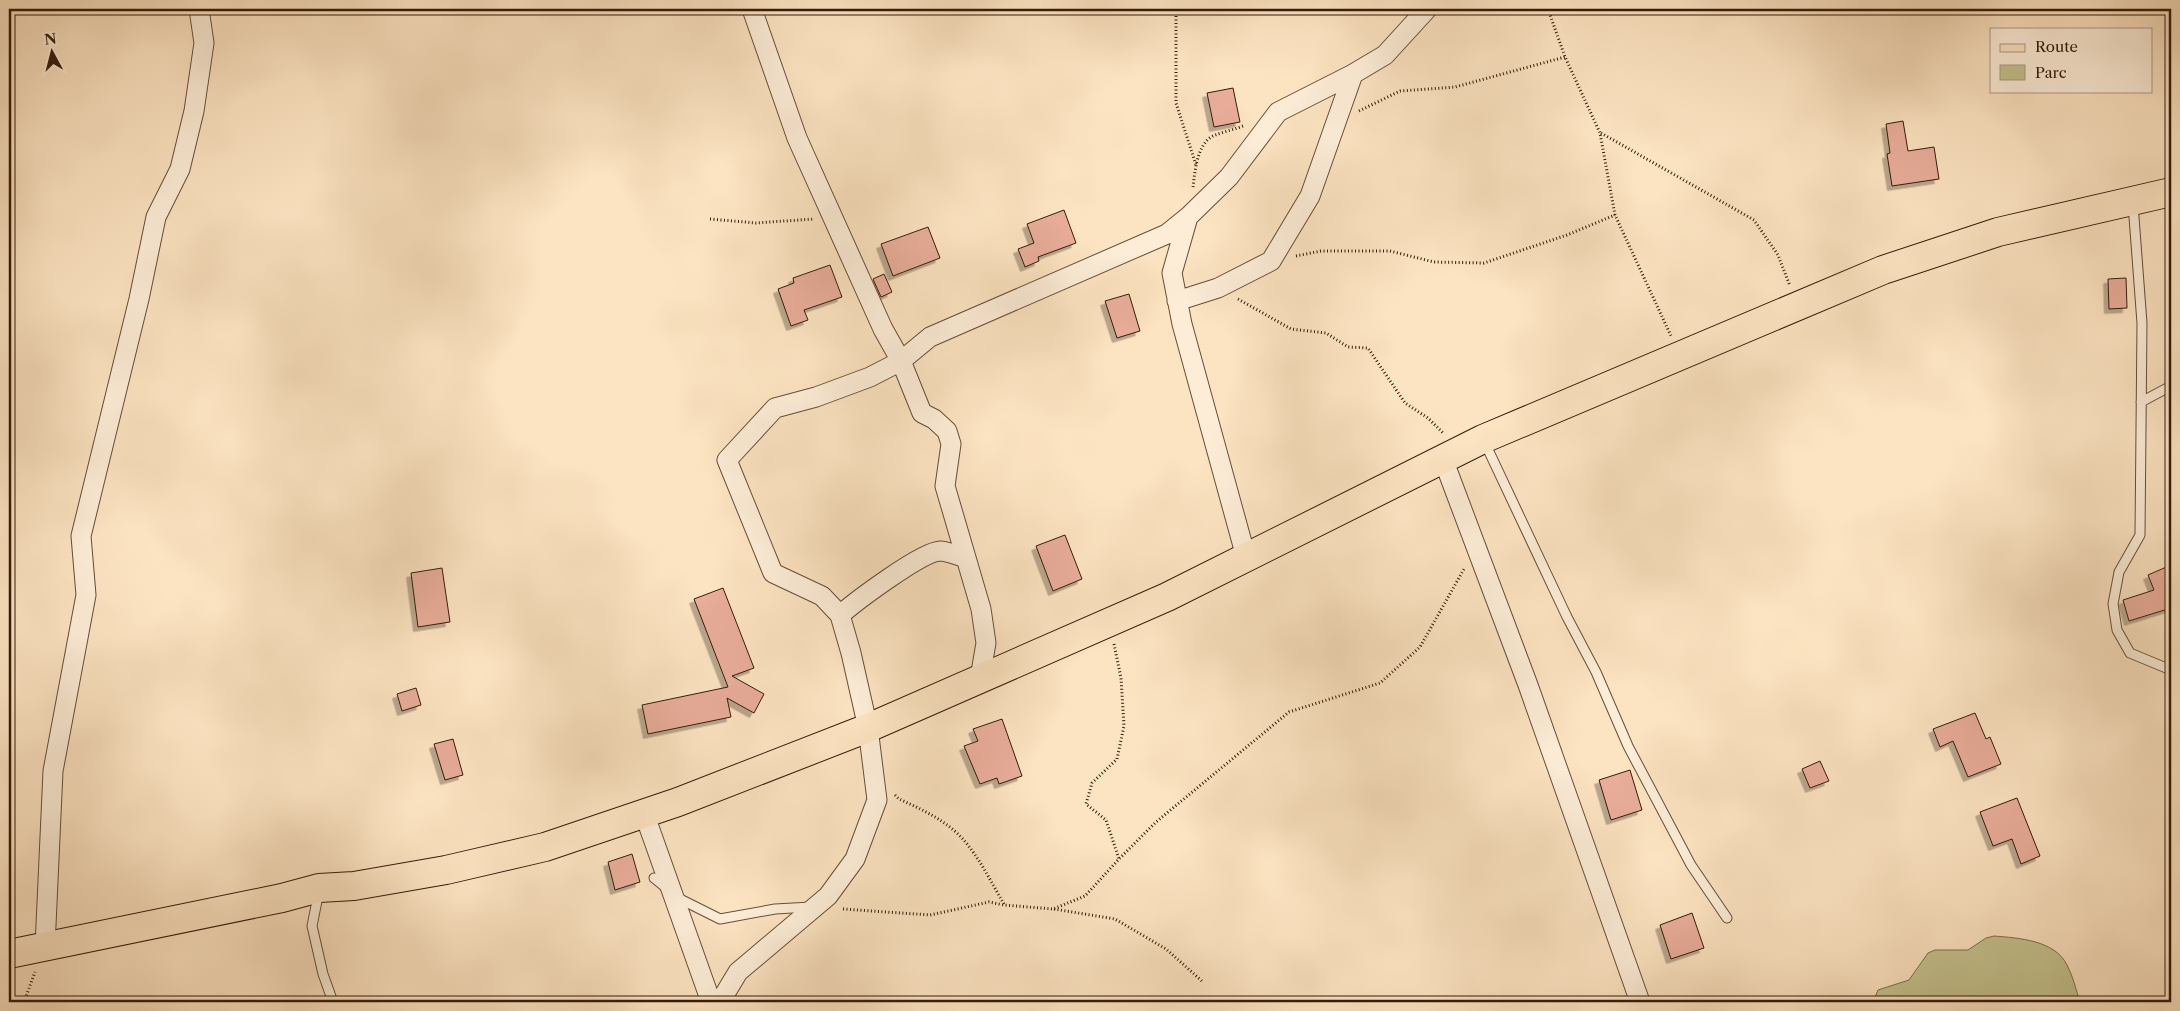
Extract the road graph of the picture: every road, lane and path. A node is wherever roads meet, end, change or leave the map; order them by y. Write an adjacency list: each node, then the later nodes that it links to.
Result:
1 (199, 9): 46 (street)
2 (752, 9): 16 (street)
3 (1176, 9): 11 (path)
4 (1427, 9): 7 (street)
5 (1548, 9): 6 (path)
6 (1565, 57): 8 (path); 10 (path)
7 (1353, 74): 8 (street); 15 (street)
8 (1336, 122): 18 (street)
9 (1244, 126): 11 (path)
10 (1600, 133): 14 (path); 21 (path)
11 (1196, 166): 15 (path)
12 (2171, 192): 13 (main road)
13 (2132, 202): 21 (main road); 25 (lane)
14 (1614, 215): 18 (path); 22 (path)
15 (1188, 217): 20 (street); 23 (street)
16 (833, 218): 17 (path); 23 (street)
17 (710, 219)
18 (1271, 261): 19 (street)
19 (1218, 288): 20 (street); 27 (path)
20 (1177, 301): 29 (street)
21 (1797, 306): 22 (main road)
22 (1680, 355): 26 (main road)
23 (901, 361): 30 (street); 31 (street)
24 (2171, 386): 25 (lane)
25 (2140, 402): 33 (lane)
26 (1483, 439): 27 (main road); 45 (lane)
27 (1451, 455): 28 (street); 29 (main road)
28 (1476, 547): 38 (path); 53 (street)
29 (1246, 557): 32 (main road)
30 (966, 558): 31 (street); 34 (street)
31 (840, 615): 35 (street)
32 (1110, 621): 34 (main road); 38 (path)
33 (2171, 670)
34 (980, 678): 35 (main road)
35 (868, 728): 36 (street); 37 (main road)
36 (873, 773): 42 (path); 43 (street)
37 (644, 813): 40 (main road); 41 (street)
38 (1119, 859): 44 (path)
39 (654, 878): 41 (lane)
40 (319, 888): 46 (main road); 50 (lane)
41 (672, 892): 43 (lane); 51 (street)
42 (1004, 905): 43 (path); 44 (path)
43 (814, 907): 52 (street)
44 (1053, 909): 48 (path)
45 (1727, 918)
46 (45, 947): 47 (main road); 49 (path)
47 (9, 954)
48 (1203, 982)
49 (24, 1002)
50 (333, 1002)
51 (711, 1002)
52 (720, 1002)
53 (1640, 1002)

